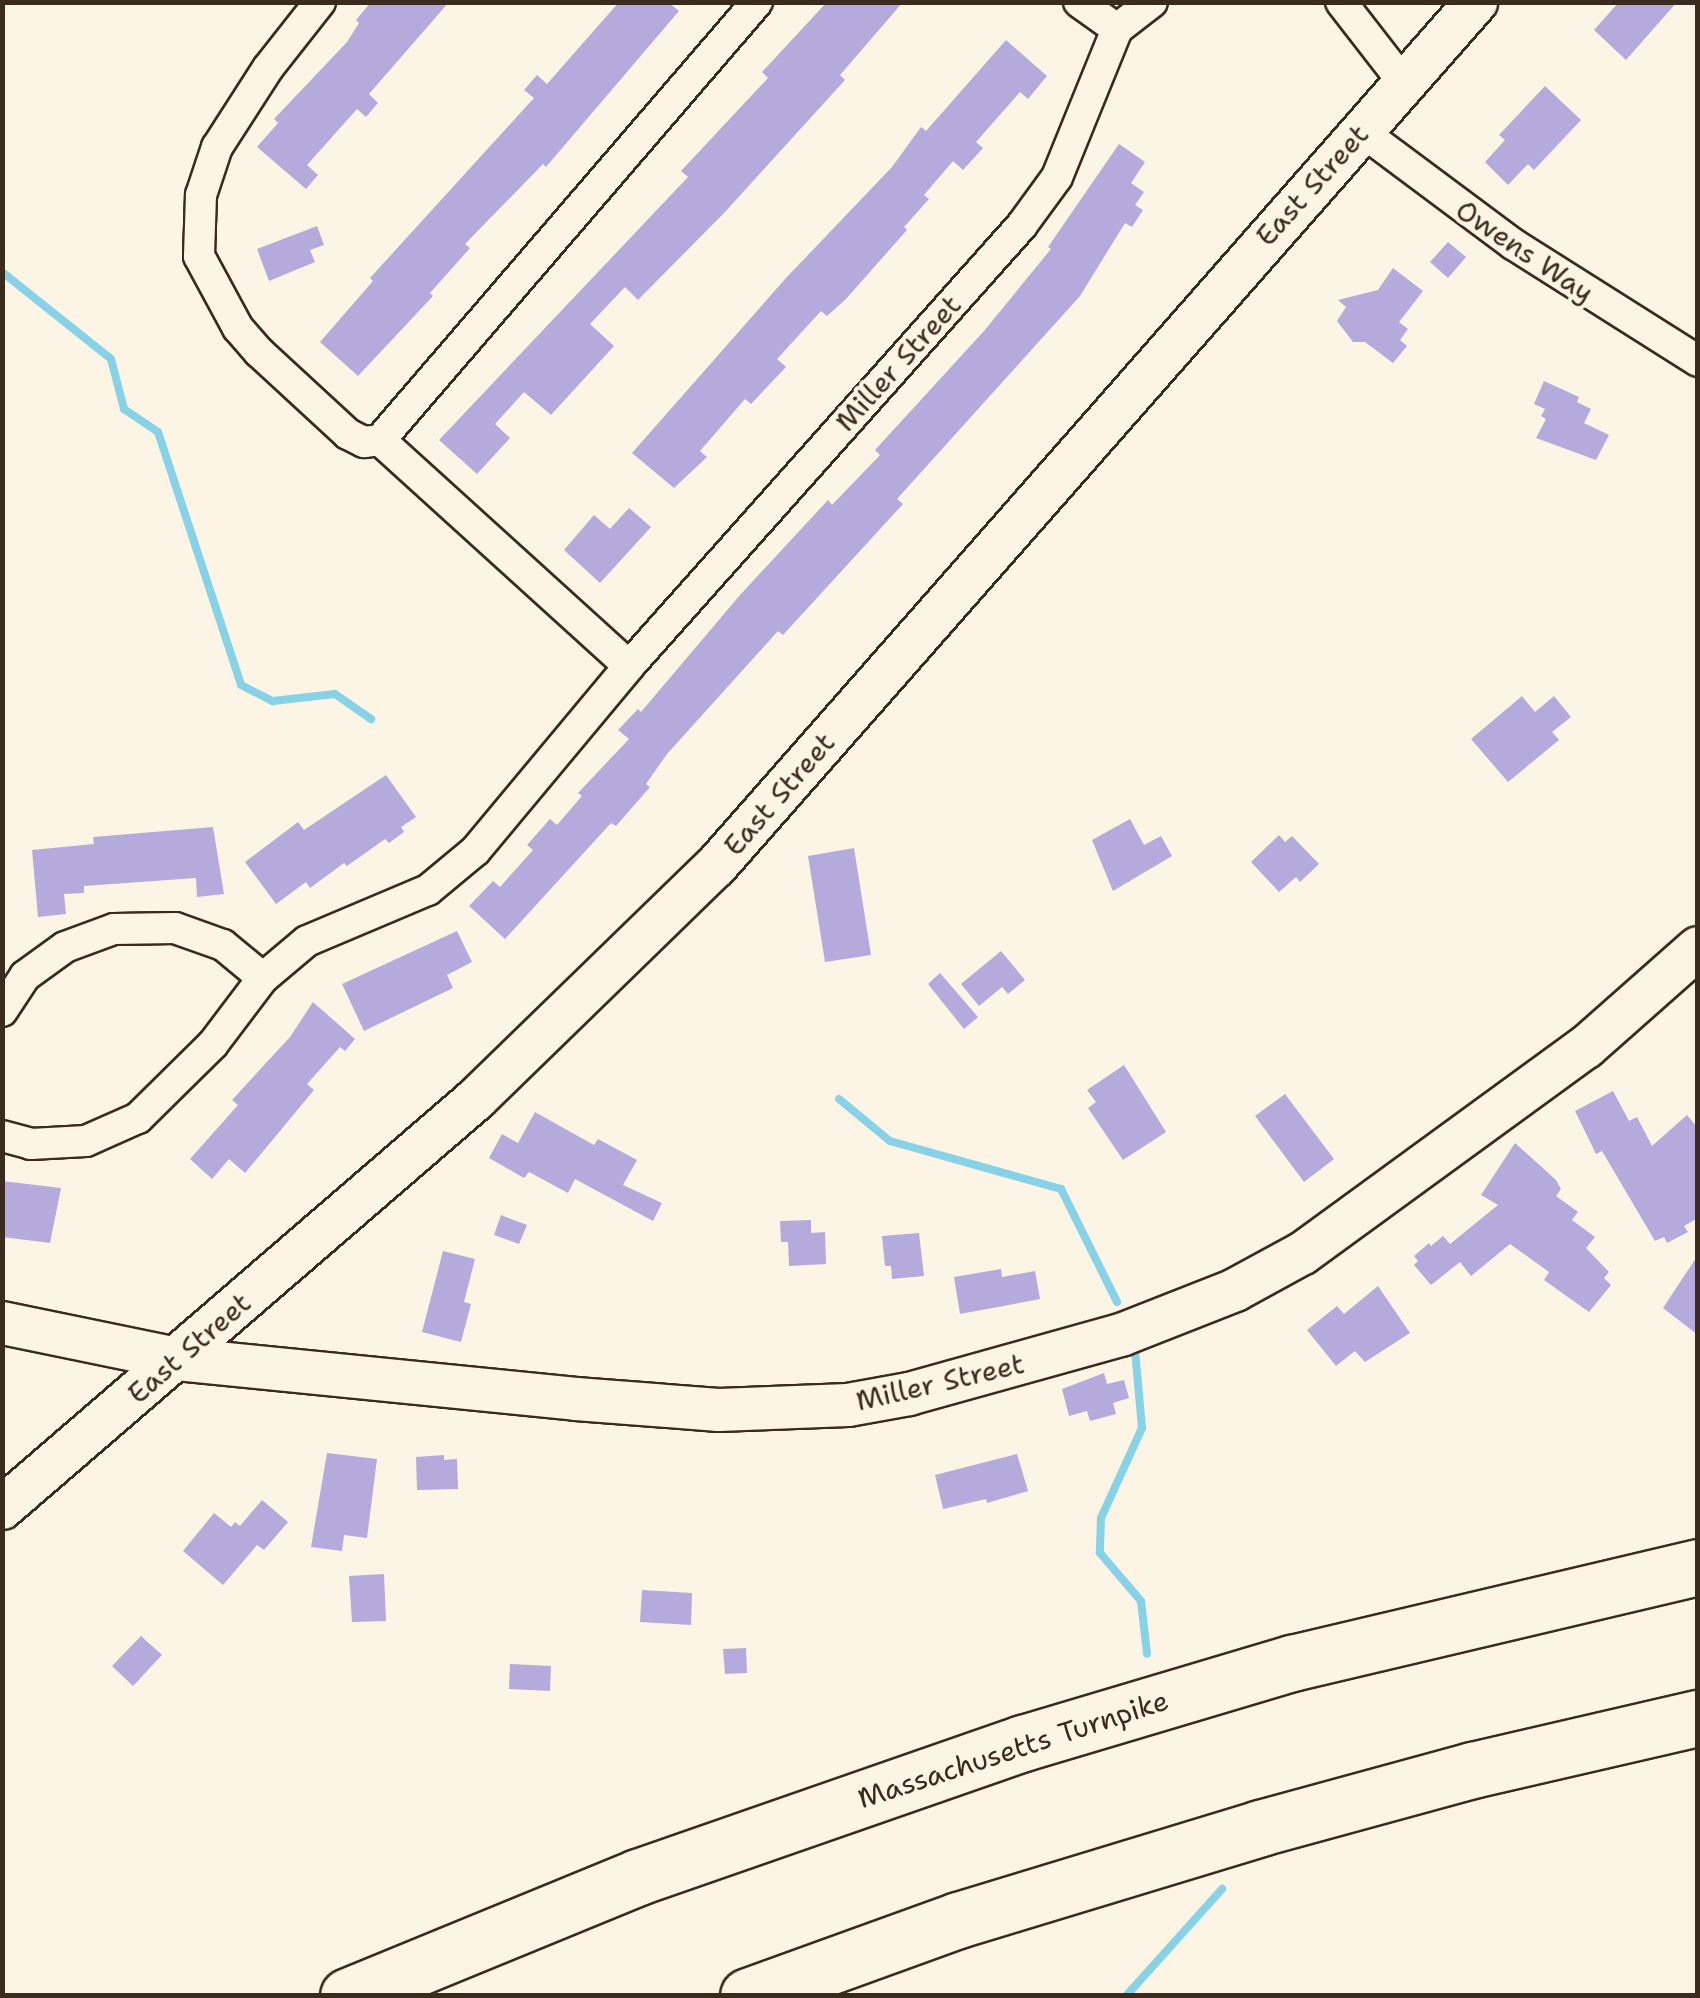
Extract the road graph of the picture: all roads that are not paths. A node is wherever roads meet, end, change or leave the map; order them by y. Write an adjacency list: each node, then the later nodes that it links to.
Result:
1 (320, 2): 11 (street)
2 (757, 2): 11 (street)
3 (1079, 2): 7 (street)
4 (1152, 2): 7 (street)
5 (1341, 2): 8 (street)
6 (1476, 2): 8 (main road, East Street)
7 (1117, 29): 12 (street, Miller Street)
8 (1403, 82): 9 (main road, East Street)
9 (1360, 130): 10 (street, Owens Way); 18 (main road, East Street)
10 (1698, 362)
11 (380, 440): 12 (street)
12 (629, 666): 14 (street, Miller Street)
13 (1698, 948): 18 (main road, Miller Street)
14 (263, 978): 15 (street); 16 (street, Miller Street)
15 (2, 1011)
16 (2, 1136)
17 (2, 1323): 18 (main road, Miller Street)
18 (177, 1358): 19 (main road, East Street)
19 (2, 1508)
20 (1698, 1567): 22 (highway, Massachusetts Turnpike)
21 (1698, 1718): 23 (highway)
22 (348, 1996)
23 (748, 1996)

